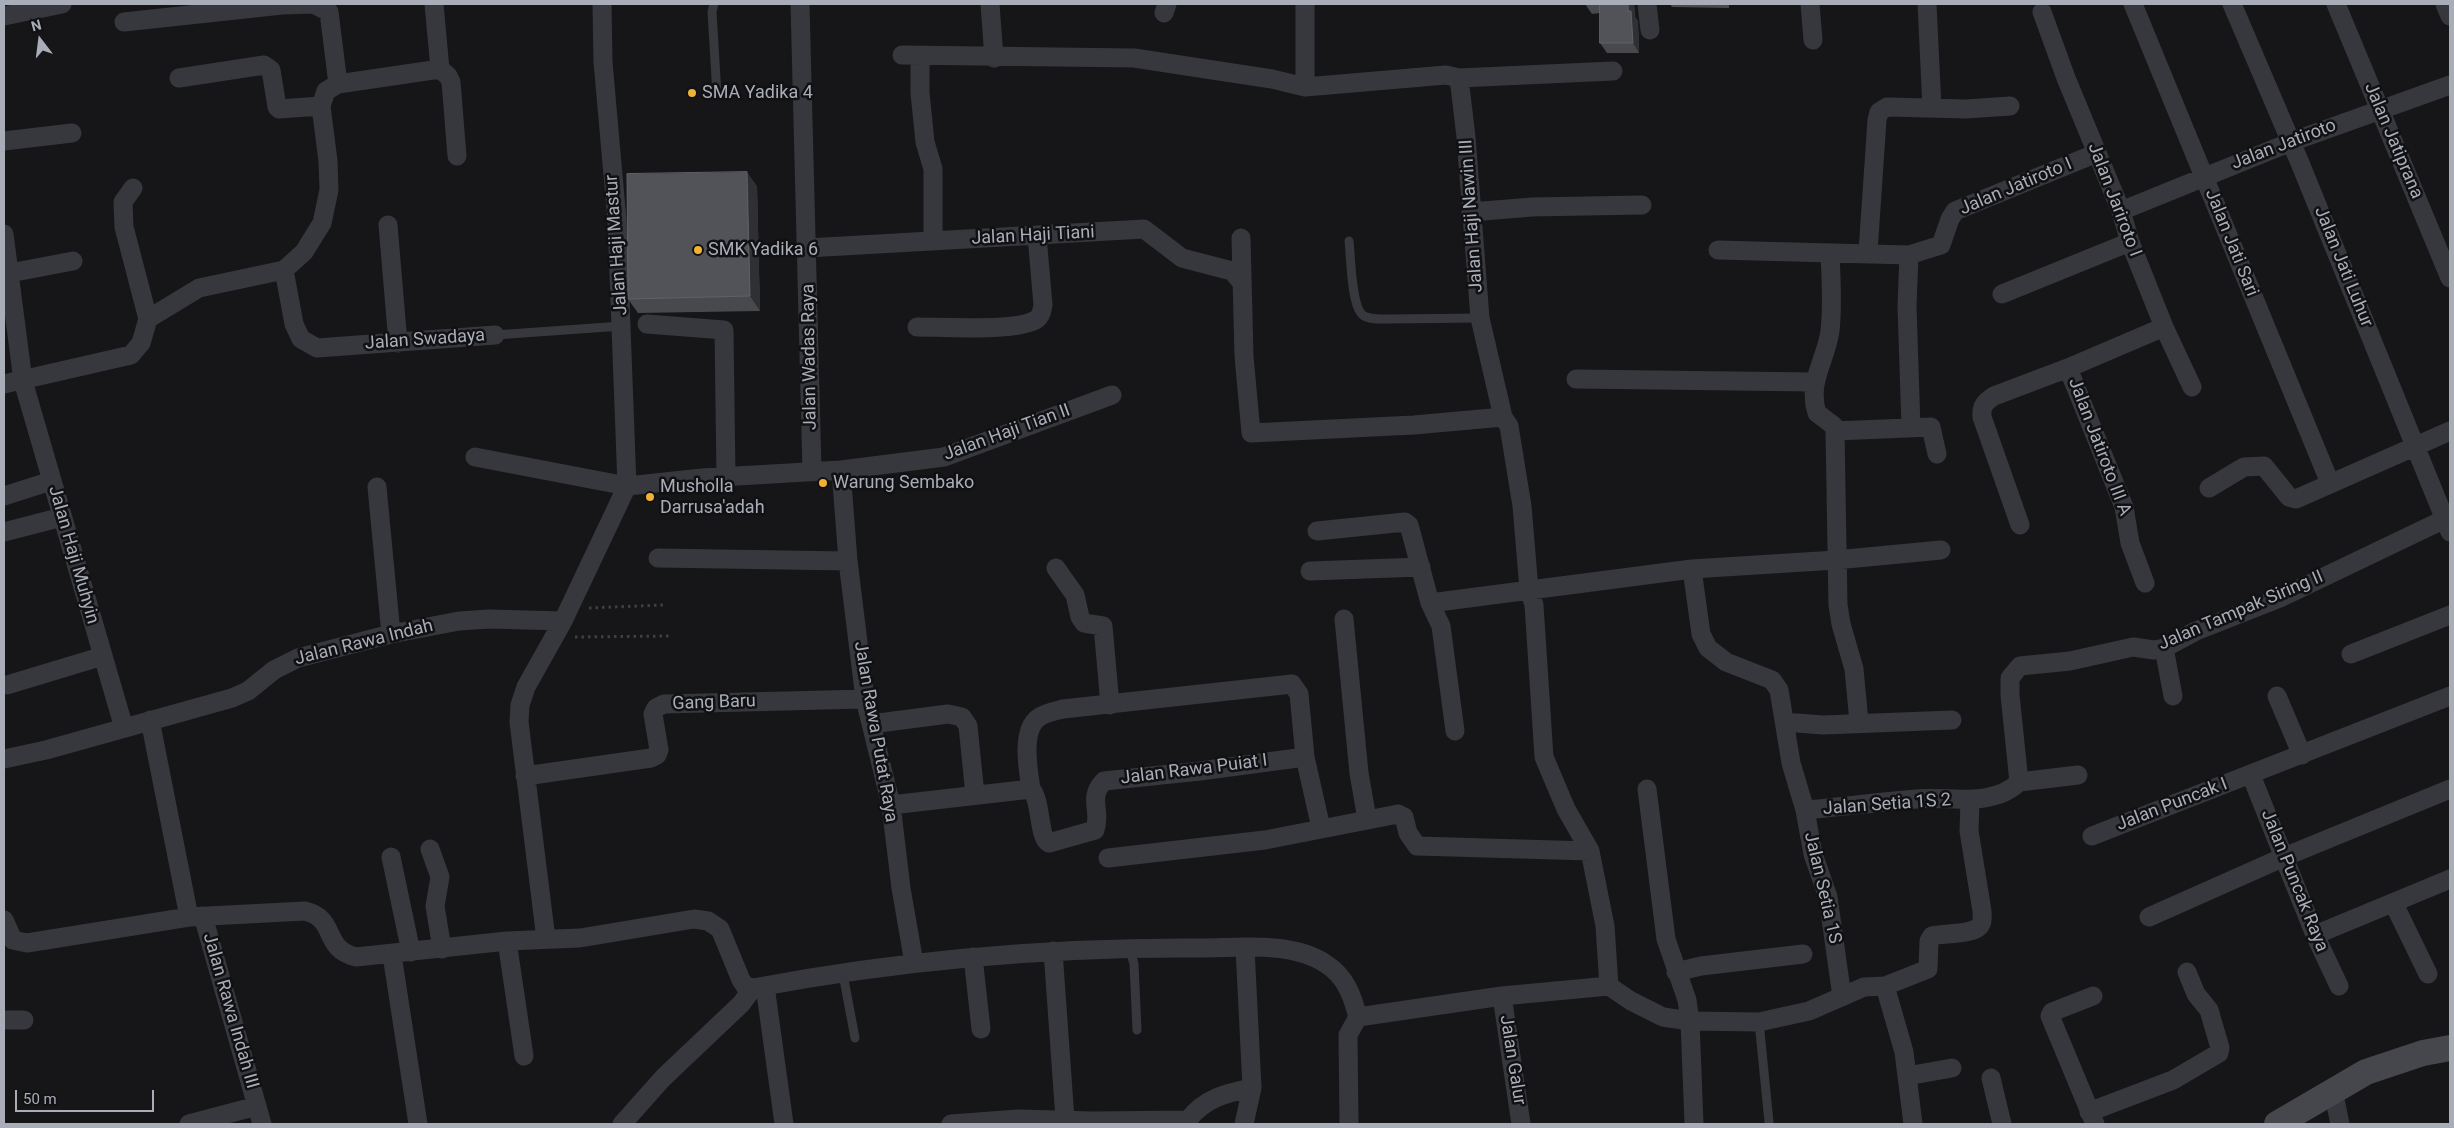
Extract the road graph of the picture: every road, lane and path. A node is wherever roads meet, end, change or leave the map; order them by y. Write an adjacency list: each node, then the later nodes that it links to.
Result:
1 (62, 4): 17 (street)
2 (314, 4): 19 (street); 27 (street)
3 (434, 4): 23 (street)
4 (602, 4): 66 (street, Jalan Haji Mastur)
5 (714, 4): 30 (lane)
6 (800, 4): 52 (street, Jalan Wadas Raya)
7 (990, 4): 22 (street)
8 (1305, 4): 29 (street)
9 (1647, 4): 20 (street)
10 (1810, 4): 21 (street)
11 (1926, 4): 33 (street)
12 (2133, 4): 40 (street, Jalan Jati Sari)
13 (2232, 4): 37 (street, Jalan Jati Luhur)
14 (2336, 4): 34 (street, Jalan Jatiprana)
15 (2445, 4): 18 (street)
16 (2042, 12): 38 (street, Jalan Jariroto I)
17 (4, 16)
18 (2450, 16)
19 (124, 22)
20 (1650, 30)
21 (1813, 40)
22 (994, 58): 29 (street); 49 (street)
23 (440, 69): 27 (street); 39 (street)
24 (1613, 71): 26 (street)
25 (179, 78): 31 (street)
26 (1459, 78): 29 (street); 44 (street, Jalan Haji Nawin III)
27 (338, 84): 31 (street)
28 (2450, 85): 34 (street, Jalan Jatiroto)
29 (1305, 87)
30 (718, 95)
31 (321, 106): 58 (street)
32 (2010, 106): 33 (street)
33 (1932, 108): 54 (street)
34 (2380, 110): 37 (street, Jalan Jatiroto); 60 (street, Jalan Jatiprana)
35 (72, 133): 36 (street)
36 (4, 141)
37 (2292, 142): 40 (street, Jalan Jatiroto); 82 (street, Jalan Jati Luhur)
38 (2097, 153): 43 (street, Jalan Jariroto I); 56 (street, Jalan Jatiroto I)
39 (457, 156)
40 (2204, 176): 43 (street, Jalan Jatiroto); 89 (street, Jalan Jati Sari)
41 (133, 188): 64 (street)
42 (1642, 205): 44 (street)
43 (2121, 211): 51 (street, Jalan Jariroto I)
44 (1471, 212): 63 (street, Jalan Haji Nawin III)
45 (388, 225): 70 (street)
46 (4, 234): 59 (street, Jalan Haji Muhyin)
47 (1037, 236): 49 (street, Jalan Haji Tiani); 61 (street, Jalan Haji Tiani); 68 (street)
48 (1241, 238): 61 (street)
49 (933, 241): 52 (street, Jalan Haji Tiani)
50 (1349, 241): 63 (lane)
51 (2130, 242): 62 (street); 67 (street, Jalan Jariroto I)
52 (807, 248): 86 (street, Jalan Wadas Raya)
53 (1718, 250): 55 (street)
54 (1868, 252): 55 (street); 56 (street, Jalan Jatiroto I)
55 (1830, 253): 74 (street)
56 (1910, 255): 79 (street)
57 (72, 261): 59 (street)
58 (284, 270): 64 (street); 70 (street, Jalan Swadaya)
59 (10, 273): 73 (street, Jalan Haji Muhyin)
60 (2450, 278)
61 (1242, 283): 78 (street)
62 (2002, 294)
63 (1480, 318): 78 (street, Jalan Haji Nawin III)
64 (148, 319): 73 (street)
65 (647, 324): 87 (street)
66 (622, 326): 69 (lane, Jalan Swadaya); 90 (street, Jalan Haji Mastur)
67 (2164, 326): 71 (street); 76 (street, Jalan Jariroto I)
68 (917, 327)
69 (495, 335): 70 (street, Jalan Swadaya)
70 (398, 342)
71 (2068, 368): 95 (street); 107 (street, Jalan Jatiroto III A)
72 (1576, 380): 74 (street)
73 (23, 381): 75 (street); 88 (street, Jalan Haji Muhyin)
74 (1814, 382): 80 (street)
75 (4, 384)
76 (2192, 387)
77 (1112, 395): 85 (street, Jalan Haji Tian II)
78 (1503, 417): 108 (street, Jalan Haji Nawin III)
79 (1911, 428): 80 (street); 83 (street)
80 (1835, 431): 101 (street)
81 (2450, 431): 82 (street)
82 (2416, 446): 89 (street); 96 (street, Jalan Jati Luhur)
83 (1937, 454)
84 (474, 457): 90 (street, Jalan Haji Tian II)
85 (841, 470): 86 (street, Jalan Haji Tian II); 102 (street, Jalan Rawa Putat Raya)
86 (812, 471): 87 (street, Jalan Haji Tian II)
87 (726, 478): 90 (street, Jalan Haji Tian II)
88 (52, 481): 93 (street); 94 (street, Jalan Haji Muhyin)
89 (2330, 482): 92 (street)
90 (627, 486): 113 (street)
91 (377, 487): 114 (street)
92 (2209, 488)
93 (4, 496)
94 (62, 517): 98 (street); 118 (street, Jalan Haji Muhyin)
95 (2020, 525)
96 (2448, 525): 116 (street, Jalan Tampak Siring II)
97 (1317, 530): 103 (street)
98 (4, 532)
99 (1941, 550): 101 (street)
100 (658, 558): 102 (street)
101 (1836, 560): 105 (street); 128 (street)
102 (848, 561): 123 (street, Jalan Rawa Putat Raya)
103 (1421, 567): 106 (street); 109 (street)
104 (1056, 568): 124 (street)
105 (1692, 569): 108 (street); 127 (street, Jalan Setia 1S)
106 (1310, 570)
107 (2145, 583)
108 (1529, 589): 109 (street); 150 (street, Jalan Haji Nawin III)
109 (1430, 603): 131 (street)
110 (663, 605): 113 (path)
111 (2450, 615): 117 (street)
112 (1344, 618): 146 (street)
113 (562, 622): 114 (street, Jalan Rawa Indah); 115 (path); 137 (street)
114 (391, 634): 125 (street, Jalan Rawa Indah)
115 (669, 636)
116 (2164, 648): 120 (street); 138 (street, Jalan Tampak Siring II)
117 (2350, 654)
118 (103, 656): 119 (street); 130 (street, Jalan Haji Muhyin)
119 (7, 684)
120 (2173, 696)
121 (2277, 696): 132 (street)
122 (2450, 696): 132 (street, Jalan Puncak I)
123 (865, 699): 129 (street, Jalan Rawa Putat Raya); 137 (street, Gang Baru)
124 (1110, 704): 133 (street, Jalan Rawa Puiat I); 139 (street, Jalan Rawa Puiat I)
125 (150, 720): 130 (street, Jalan Rawa Indah); 156 (street, Jalan Rawa Indah III)
126 (1952, 720): 128 (street)
127 (1785, 722): 128 (street); 145 (street, Jalan Setia 1S)
128 (1859, 722)
129 (872, 724): 142 (street); 144 (street, Jalan Rawa Putat Raya)
130 (124, 728): 134 (street, Jalan Rawa Indah)
131 (1455, 731)
132 (2302, 755): 136 (street, Jalan Puncak I)
133 (1305, 757): 139 (street, Jalan Rawa Puiat I); 147 (street)
134 (4, 758)
135 (2078, 775): 138 (street)
136 (2251, 775): 148 (street, Jalan Puncak I); 152 (street, Jalan Puncak Raya)
137 (525, 776): 160 (street)
138 (2019, 782): 143 (street)
139 (1031, 788): 142 (street)
140 (1647, 789): 171 (street)
141 (2450, 789): 152 (street)
142 (975, 795): 144 (street)
143 (1970, 800): 145 (street, Jalan Setia 1S 2); 176 (street)
144 (890, 805): 170 (street, Jalan Rawa Putat Raya)
145 (1805, 810): 181 (street, Jalan Setia 1S)
146 (1368, 818): 147 (street); 150 (street)
147 (1321, 828): 153 (street)
148 (2092, 836)
149 (430, 848): 164 (street)
150 (1590, 851): 175 (street, Jalan Haji Nawin III)
151 (392, 857): 166 (street)
152 (2284, 857): 157 (street); 159 (street, Jalan Puncak Raya)
153 (1108, 858)
154 (2450, 879): 155 (street)
155 (2394, 904): 159 (street); 174 (street)
156 (196, 916): 158 (street); 168 (street); 197 (street, Jalan Rawa Indah III)
157 (2149, 917)
158 (4, 920)
159 (2314, 935): 177 (street, Jalan Puncak Raya)
160 (546, 939): 161 (street); 178 (street)
161 (506, 941): 164 (street); 191 (street)
162 (1129, 947): 163 (street); 165 (street); 188 (lane)
163 (1245, 948): 182 (street); 195 (street)
164 (442, 949): 166 (street)
165 (1053, 951): 169 (street); 198 (street)
166 (411, 952): 168 (street)
167 (1803, 954): 171 (street)
168 (392, 955): 203 (street)
169 (973, 956): 170 (street); 187 (street)
170 (914, 963): 173 (street)
171 (1676, 972): 185 (street)
172 (2187, 972): 199 (street)
173 (843, 974): 178 (street); 189 (lane)
174 (2428, 974)
175 (1609, 986): 179 (street); 185 (street)
176 (1885, 986): 181 (street); 193 (street)
177 (2339, 986)
178 (759, 987): 204 (street); 205 (street)
179 (1502, 996): 182 (street); 209 (street, Jalan Galur)
180 (2093, 996): 199 (street)
181 (1842, 997): 186 (street)
182 (1358, 1017): 208 (street)
183 (4, 1020): 184 (street)
184 (24, 1020)
185 (1690, 1021): 186 (street); 210 (street)
186 (1759, 1022): 200 (lane)
187 (981, 1030)
188 (1137, 1030)
189 (855, 1038)
190 (2450, 1048): 196 (street)
191 (524, 1056)
192 (1952, 1068): 193 (street)
193 (1907, 1076): 211 (street)
194 (1991, 1078): 212 (street)
195 (1252, 1088): 198 (street); 207 (street)
196 (2333, 1090): 213 (street); 214 (street)
197 (257, 1106): 201 (street, Jalan Rawa Indah III); 202 (street, Jalan Rawa Indah III)
198 (1065, 1119): 206 (street)
199 (2089, 1120)
200 (1769, 1122)
201 (189, 1124)
202 (262, 1124)
203 (418, 1124)
204 (622, 1124)
205 (784, 1124)
206 (951, 1124)
207 (1244, 1124)
208 (1349, 1124)
209 (1521, 1124)
210 (1694, 1124)
211 (1913, 1124)
212 (2002, 1124)
213 (2277, 1124)
214 (2340, 1124)

